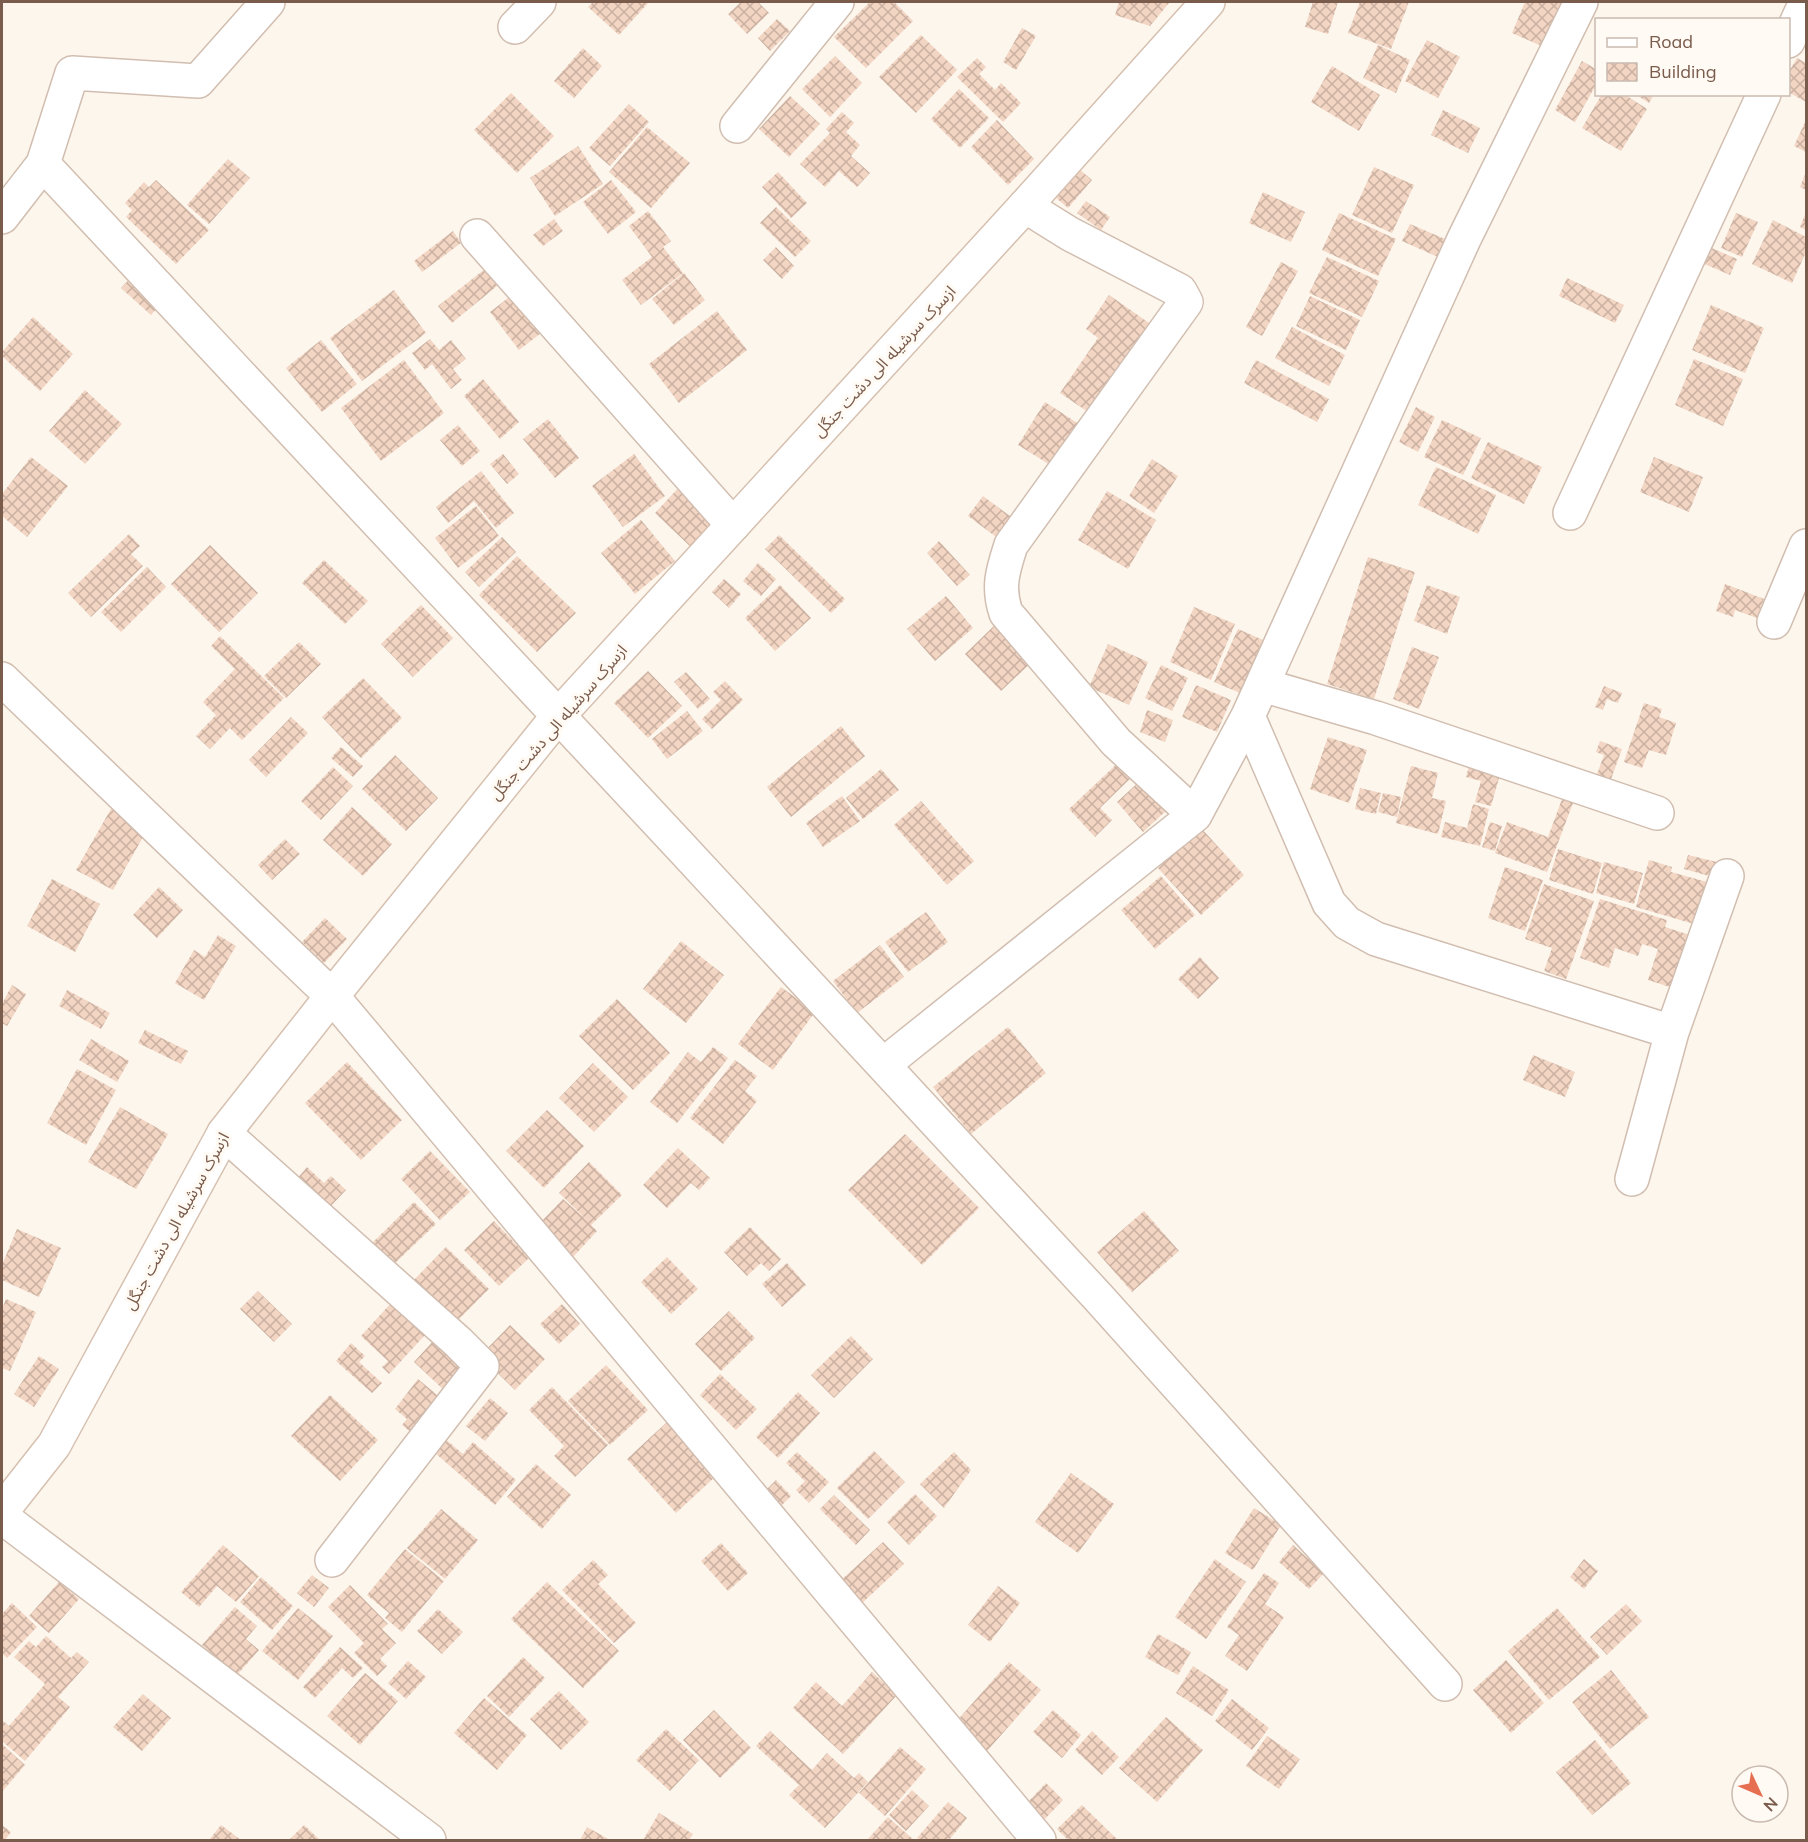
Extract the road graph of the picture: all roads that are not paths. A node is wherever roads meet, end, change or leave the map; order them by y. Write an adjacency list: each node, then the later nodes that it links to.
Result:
1 (268, 2): 11 (street)
2 (539, 2): 7 (street)
3 (837, 2): 10 (street)
4 (1208, 2): 12 (street, ازسرک سرشیله الی دشت جنگل)
5 (1581, 2): 20 (street)
6 (1806, 2): 8 (street)
7 (515, 27)
8 (1790, 37)
9 (1763, 96): 15 (street)
10 (737, 126)
11 (43, 164): 13 (street); 21 (street)
12 (1025, 206): 16 (street, ازسرک سرشیله الی دشت جنگل); 24 (street)
13 (2, 217)
14 (477, 236): 16 (street)
15 (1570, 513)
16 (733, 525): 21 (street, ازسرک سرشیله الی دشت جنگل)
17 (1806, 546): 18 (street)
18 (1774, 622)
19 (2, 679): 26 (street)
20 (1262, 685): 22 (street); 23 (street)
21 (558, 716): 26 (street, ازسرک سرشیله الی دشت جنگل); 28 (street)
22 (1248, 716): 24 (street); 27 (street)
23 (1657, 813)
24 (1195, 815): 28 (street)
25 (1727, 876): 27 (street)
26 (332, 996): 29 (street, ازسرک سرشیله الی دشت جنگل); 36 (street)
27 (1672, 1032): 30 (street)
28 (883, 1065): 34 (street)
29 (224, 1132): 31 (street, ازسرک سرشیله الی دشت جنگل); 33 (street)
30 (1632, 1179)
31 (2, 1511)
32 (2, 1517): 35 (street)
33 (332, 1560)
34 (1445, 1684)
35 (429, 1840)
36 (1039, 1840)

